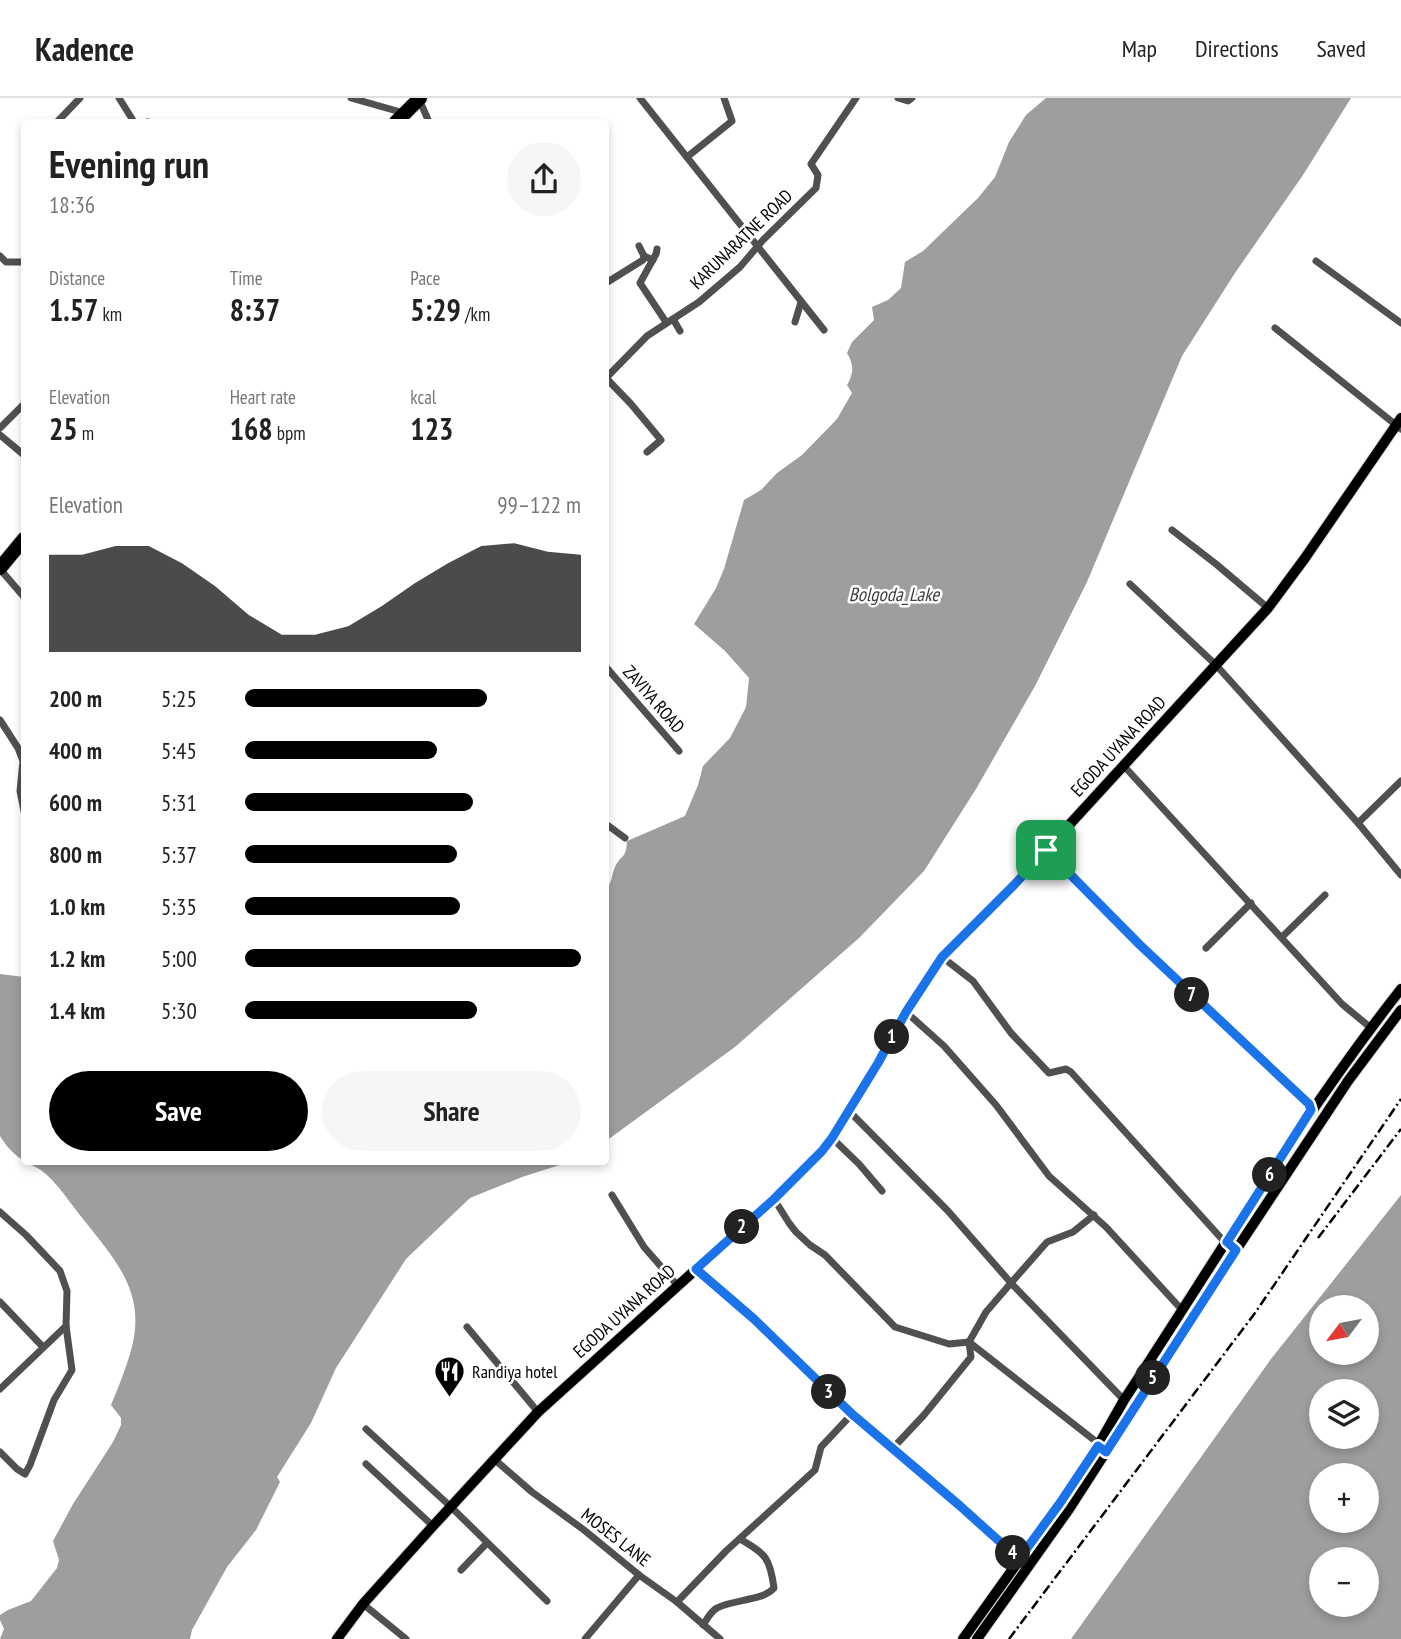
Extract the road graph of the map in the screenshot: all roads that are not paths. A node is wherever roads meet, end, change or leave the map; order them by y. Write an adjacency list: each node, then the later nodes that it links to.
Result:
1 (80, 98): 11 (street)
2 (119, 98): 12 (street)
3 (351, 98): 10 (street)
4 (419, 98): 10 (highway); 13 (street)
5 (640, 98): 14 (street)
6 (724, 98): 14 (street)
7 (856, 98): 16 (street, KARUNARATNE ROAD)
8 (898, 98): 9 (street)
9 (912, 98)
10 (400, 118)
11 (60, 119)
12 (132, 119)
13 (428, 119)
14 (687, 157): 16 (street)
15 (639, 246): 19 (street)
16 (758, 247): 24 (street); 25 (street, KARUNARATNE ROAD)
17 (657, 249): 20 (street)
18 (0, 256): 22 (street)
19 (644, 256): 20 (street); 23 (street)
20 (653, 260): 25 (street)
21 (1317, 261): 27 (street)
22 (21, 262)
23 (609, 281)
24 (802, 302): 26 (street); 29 (street)
25 (669, 321): 30 (street); 31 (street, KARUNARATNE ROAD)
26 (795, 322)
27 (1401, 323)
28 (1275, 328): 34 (street)
29 (824, 330)
30 (680, 331)
31 (609, 375)
32 (609, 381): 38 (street)
33 (21, 407): 35 (street)
34 (1400, 424): 44 (main road, EGODA UYANA ROAD)
35 (0, 428)
36 (0, 435): 37 (street)
37 (21, 452)
38 (647, 452)
39 (1172, 530): 44 (street)
40 (21, 543): 41 (highway)
41 (0, 569): 43 (street)
42 (1130, 584): 45 (street)
43 (21, 594)
44 (1268, 608): 45 (main road, EGODA UYANA ROAD)
45 (1216, 665): 50 (main road, EGODA UYANA ROAD); 52 (street)
46 (609, 670): 49 (street, ZAVIYA ROAD)
47 (0, 720): 48 (street)
48 (21, 745)
49 (678, 751)
50 (1123, 765): 55 (main road, EGODA UYANA ROAD); 58 (street)
51 (1401, 781): 52 (street)
52 (1358, 823): 56 (street)
53 (609, 826): 54 (street)
54 (625, 838)
55 (1046, 850): 61 (main road, EGODA UYANA ROAD); 67 (street)
56 (1401, 875)
57 (1325, 895): 59 (street)
58 (1251, 904): 59 (street); 60 (street)
59 (1282, 937): 65 (street)
60 (1206, 948)
61 (942, 957): 64 (main road, EGODA UYANA ROAD); 74 (street)
62 (1401, 989): 65 (main road)
63 (1401, 1010): 75 (main road)
64 (906, 1012): 66 (main road, EGODA UYANA ROAD); 73 (street)
65 (1371, 1028): 67 (main road)
66 (848, 1110): 68 (main road, EGODA UYANA ROAD); 77 (street)
67 (1311, 1110): 74 (main road)
68 (832, 1138): 69 (street); 71 (main road, EGODA UYANA ROAD)
69 (882, 1191)
70 (612, 1195): 78 (street)
71 (774, 1199): 76 (main road, EGODA UYANA ROAD); 83 (street)
72 (0, 1212): 81 (street)
73 (1094, 1215): 77 (street); 80 (street)
74 (1227, 1242): 75 (street); 80 (main road)
75 (1236, 1250): 91 (main road)
76 (696, 1269): 78 (main road, EGODA UYANA ROAD); 88 (street)
77 (1011, 1283): 83 (street); 86 (street)
78 (678, 1286): 87 (main road, EGODA UYANA ROAD)
79 (0, 1302): 84 (street)
80 (1182, 1311): 86 (main road)
81 (66, 1326): 84 (street); 92 (street)
82 (467, 1327): 87 (street)
83 (969, 1342): 90 (street); 91 (street)
84 (43, 1348): 85 (street)
85 (0, 1389)
86 (1124, 1401): 91 (main road)
87 (538, 1412): 93 (main road, EGODA UYANA ROAD)
88 (852, 1414): 90 (street); 97 (street)
89 (366, 1429): 95 (street)
90 (893, 1448): 99 (street)
91 (1102, 1449): 99 (main road); 111 (main road)
92 (0, 1452)
93 (494, 1459): 95 (main road, EGODA UYANA ROAD); 101 (street, MOSES LANE)
94 (366, 1464): 96 (street)
95 (450, 1506): 96 (main road, EGODA UYANA ROAD); 98 (street)
96 (433, 1526): 104 (main road, EGODA UYANA ROAD)
97 (740, 1539): 103 (street); 105 (street)
98 (487, 1543): 100 (street); 102 (street)
99 (1019, 1559): 110 (main road)
100 (461, 1570)
101 (639, 1575): 103 (street, MOSES LANE); 108 (street)
102 (547, 1601)
103 (677, 1602): 105 (street, MOSES LANE)
104 (363, 1604): 106 (main road, EGODA UYANA ROAD); 107 (street)
105 (703, 1625): 109 (street, MOSES LANE)
106 (337, 1639)
107 (406, 1639)
108 (585, 1639)
109 (719, 1639)
110 (962, 1639)
111 (978, 1639)

